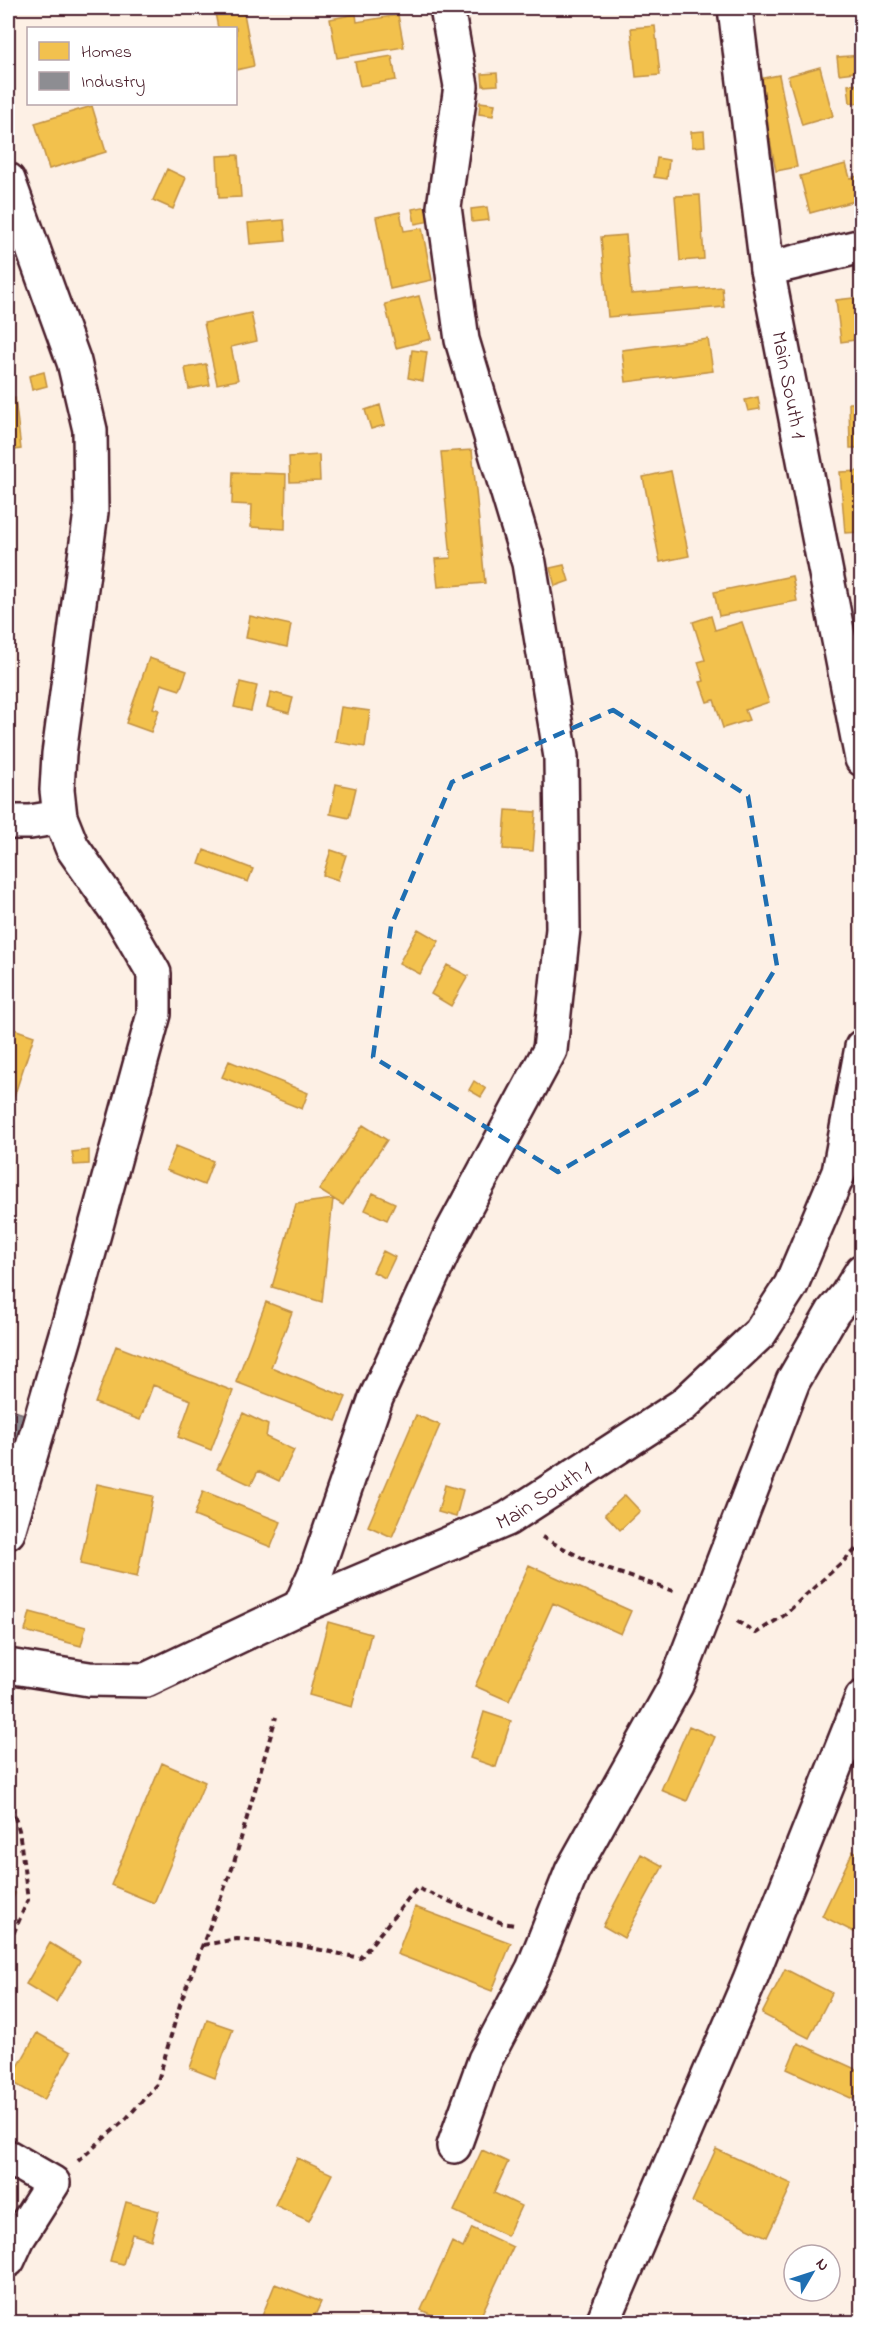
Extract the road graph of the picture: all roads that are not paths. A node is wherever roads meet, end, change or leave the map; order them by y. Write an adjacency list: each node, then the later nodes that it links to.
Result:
1 (447, 8): 12 (street)
2 (735, 8): 5 (street, Main South 1)
3 (8, 180): 7 (street)
4 (861, 246): 5 (street)
5 (767, 269): 6 (street, Main South 1)
6 (861, 759)
7 (60, 818): 8 (street); 11 (street)
8 (8, 822)
9 (861, 1047): 12 (street, Main South 1)
10 (861, 1271): 15 (street)
11 (8, 1532)
12 (300, 1607): 13 (street, Main South 1)
13 (8, 1666)
14 (861, 1698): 18 (street)
15 (454, 2146)
16 (8, 2157): 17 (street)
17 (8, 2260)
18 (603, 2322)

